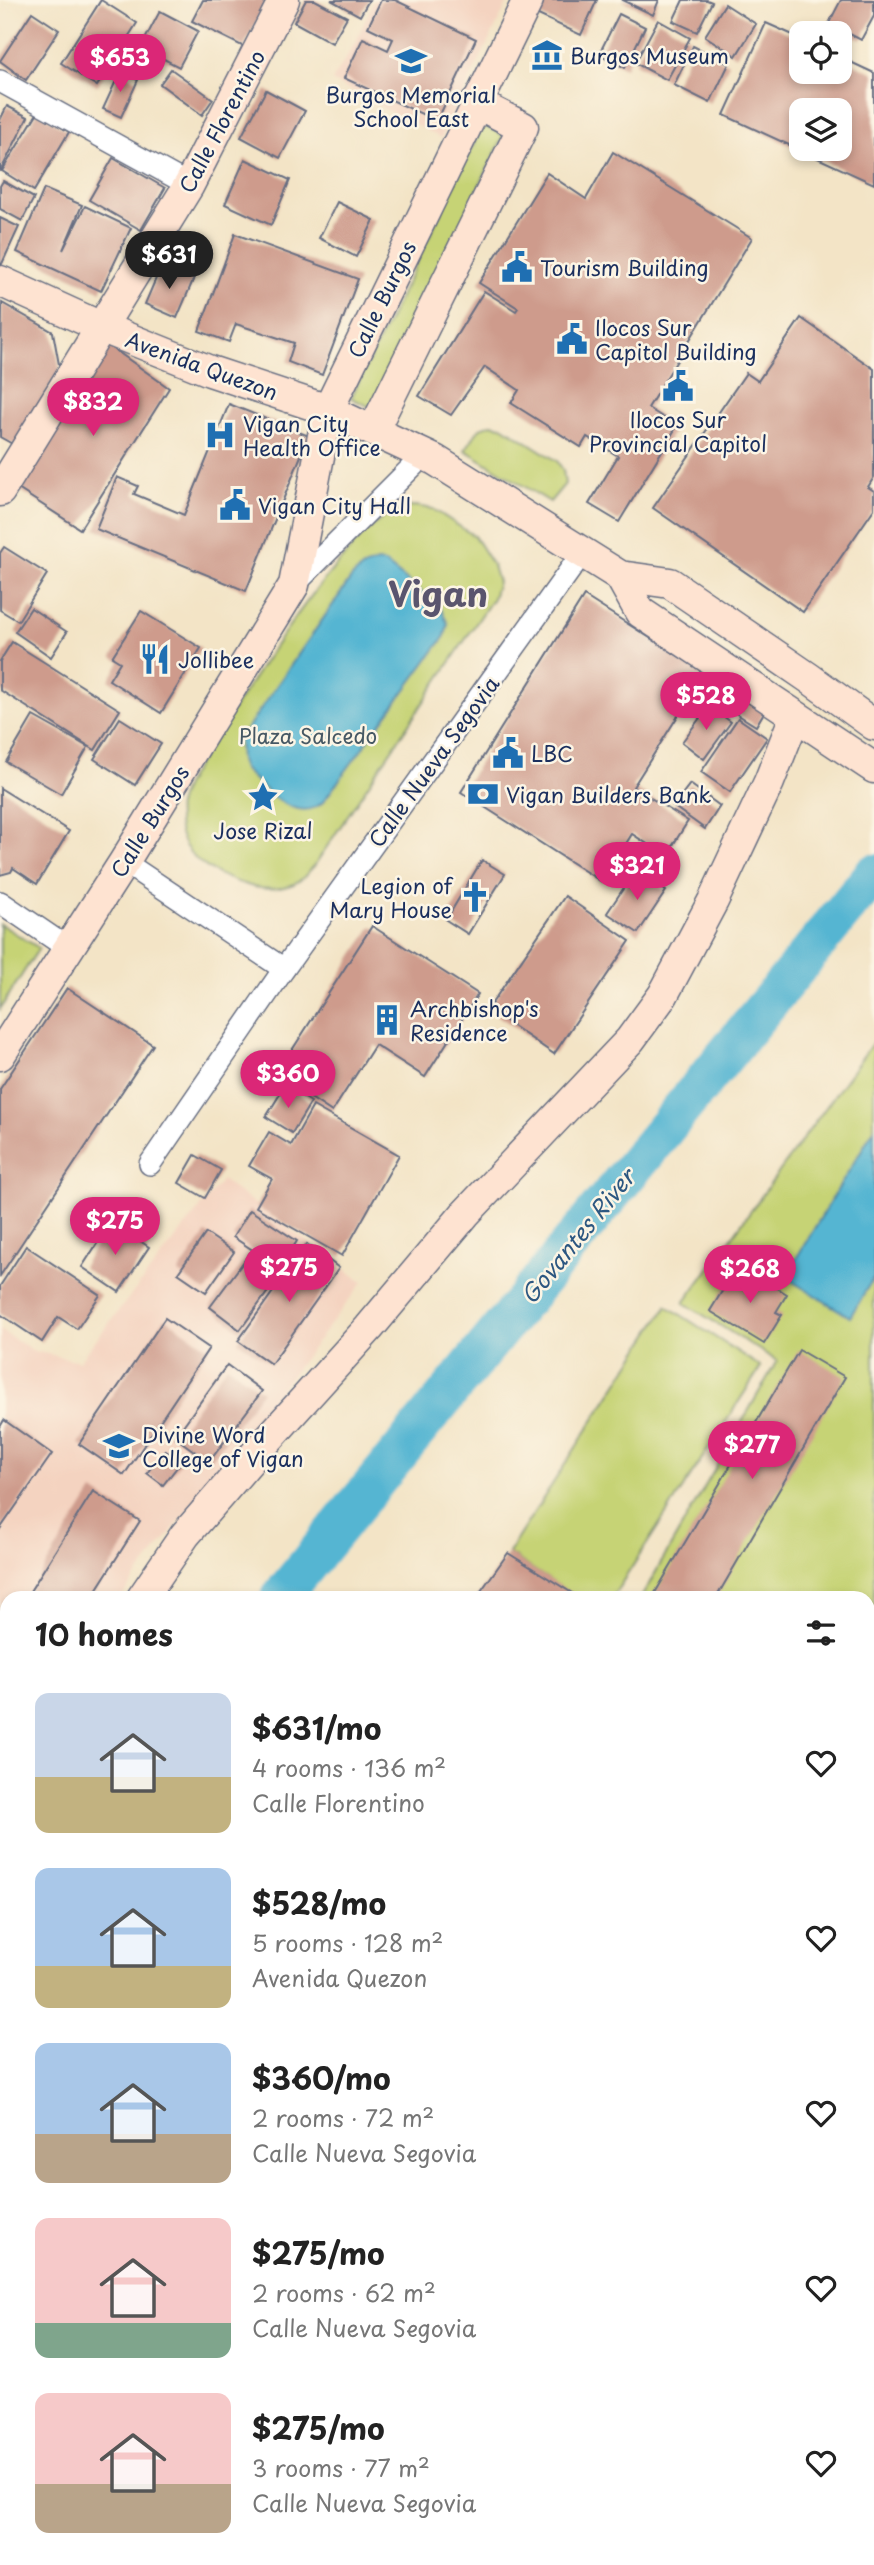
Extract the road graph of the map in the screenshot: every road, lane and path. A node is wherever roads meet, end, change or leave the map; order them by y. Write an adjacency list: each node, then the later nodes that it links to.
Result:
1 (284, 0): 5 (street, Calle Florentino)
2 (528, 0): 4 (street, Calle Burgos)
3 (0, 81): 5 (street)
4 (476, 103): 8 (street, Calle Burgos); 9 (street)
5 (189, 185): 7 (street, Calle Florentino)
6 (0, 281): 7 (street, Avenida Quezon)
7 (103, 328): 8 (street, Avenida Quezon); 11 (street, Calle Florentino)
8 (328, 410): 9 (street, Avenida Quezon); 14 (street, Calle Burgos)
9 (373, 430): 10 (street, Avenida Quezon)
10 (424, 455): 12 (street, Avenida Quezon); 14 (street, Calle Burgos)
11 (0, 491)
12 (583, 552): 13 (street, Avenida Quezon); 21 (street, Calle Nueva Segovia)
13 (620, 576): 15 (street, Avenida Quezon); 16 (street, Avenida Quezon)
14 (294, 585): 18 (street, Calle Burgos)
15 (795, 716): 17 (street, Avenida Quezon); 24 (street)
16 (874, 725)
17 (872, 762)
18 (124, 862): 20 (street, Calle Burgos); 21 (street)
19 (0, 902): 20 (street)
20 (69, 948): 22 (street, Calle Burgos)
21 (284, 969): 23 (street, Calle Nueva Segovia)
22 (0, 1055)
23 (150, 1164)
24 (147, 1591)

